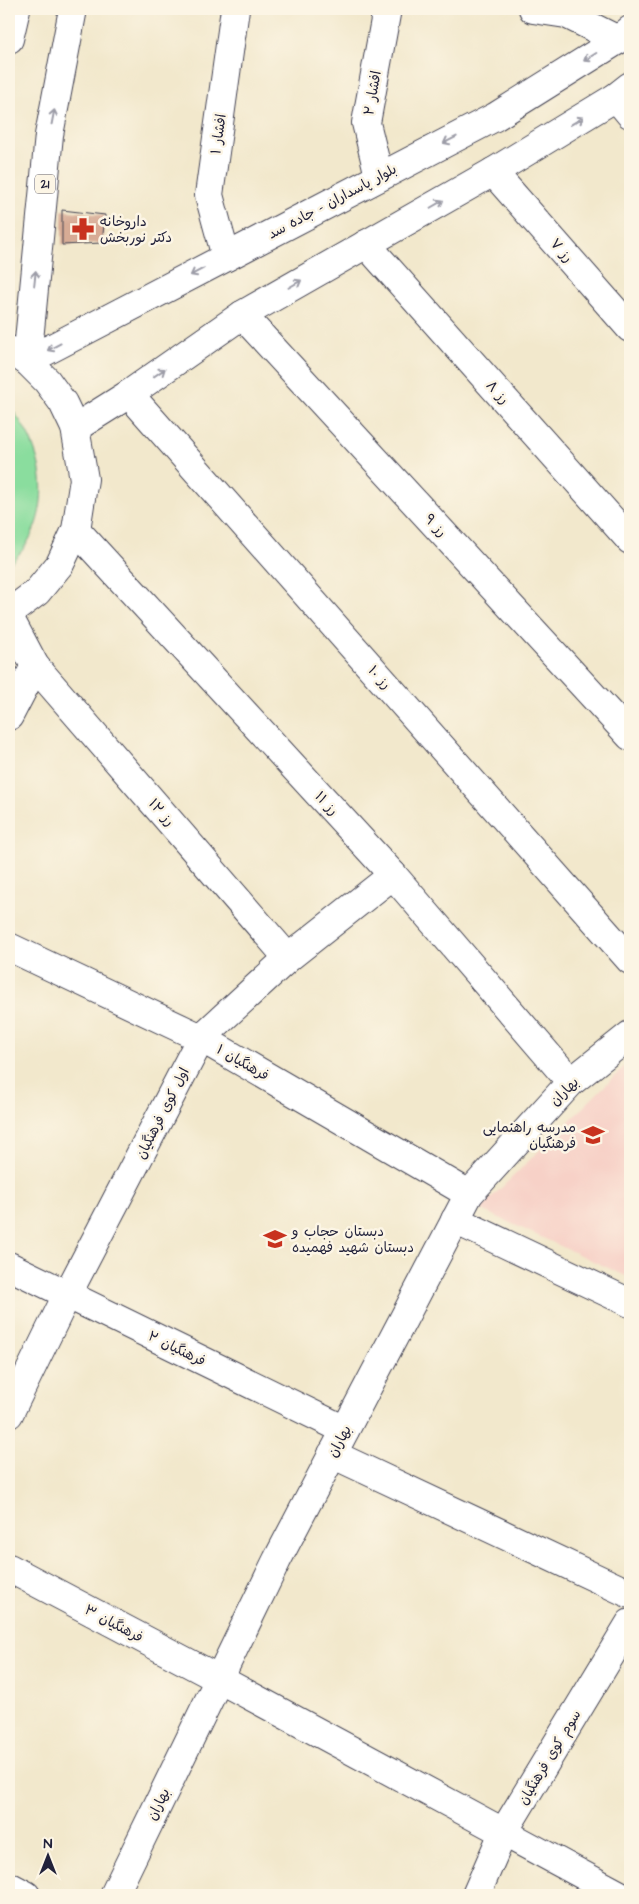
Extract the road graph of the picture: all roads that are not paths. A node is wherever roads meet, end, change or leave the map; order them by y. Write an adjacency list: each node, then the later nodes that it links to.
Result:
1 (16, 9): 7 (street)
2 (74, 9): 15 (street, 21, one-way to 2)
3 (235, 9): 12 (street, افشار ۱)
4 (387, 9): 10 (street, افشار ۲)
5 (534, 9): 6 (street)
6 (624, 35): 10 (street, بلوار پاسداران - جاده سد, one-way to 10)
7 (9, 39)
8 (625, 99): 9 (street, one-way to 8)
9 (493, 172): 11 (street, one-way to 9); 14 (street, رز ۷)
10 (379, 176): 12 (street, بلوار پاسداران - جاده سد)
11 (366, 244): 13 (street, one-way to 11); 19 (street, رز ۸)
12 (226, 256): 15 (street, بلوار پاسداران - جاده سد, one-way to 15)
13 (242, 315): 16 (street, one-way to 13); 24 (street, رز ۹)
14 (630, 328)
15 (18, 356): 17 (street)
16 (129, 394): 17 (street); 28 (street, رز ۱۰)
17 (75, 428): 18 (street)
18 (76, 530): 20 (street); 25 (street, رز ۱۱)
19 (630, 540)
20 (9, 613)
21 (9, 617): 22 (street, رز ۱۲)
22 (35, 666): 23 (street); 27 (street, رز ۱۲)
23 (9, 716)
24 (630, 736)
25 (393, 875): 27 (street, اول کوی فرهنگیان); 31 (street, رز ۱۱)
26 (9, 947): 30 (street, فرهنگیان ۱)
27 (288, 958): 30 (street, اول کوی فرهنگیان)
28 (630, 960)
29 (630, 1035): 31 (street, بهاران)
30 (201, 1038): 32 (street, فرهنگیان ۱); 35 (street, اول کوی فرهنگیان)
31 (571, 1082): 32 (street, بهاران)
32 (468, 1194): 33 (street, بهاران)
33 (455, 1220): 36 (street); 38 (street, بهاران)
34 (9, 1266): 35 (street, فرهنگیان ۲)
35 (67, 1295): 37 (street, اول کوی فرهنگیان); 38 (street, فرهنگیان ۲)
36 (630, 1303)
37 (9, 1414)
38 (345, 1430): 39 (street, بهاران)
39 (332, 1454): 41 (street); 43 (street, بهاران)
40 (9, 1568): 43 (street, فرهنگیان ۳)
41 (630, 1594)
42 (630, 1623): 44 (street, سوم کوی فرهنگیان)
43 (219, 1679): 44 (street, فرهنگیان ۳); 47 (street, بهاران)
44 (504, 1833): 48 (street, سوم کوی فرهنگیان); 49 (street, فرهنگیان ۳)
45 (9, 1886): 46 (street)
46 (26, 1895)
47 (114, 1895)
48 (476, 1895)
49 (620, 1895)

